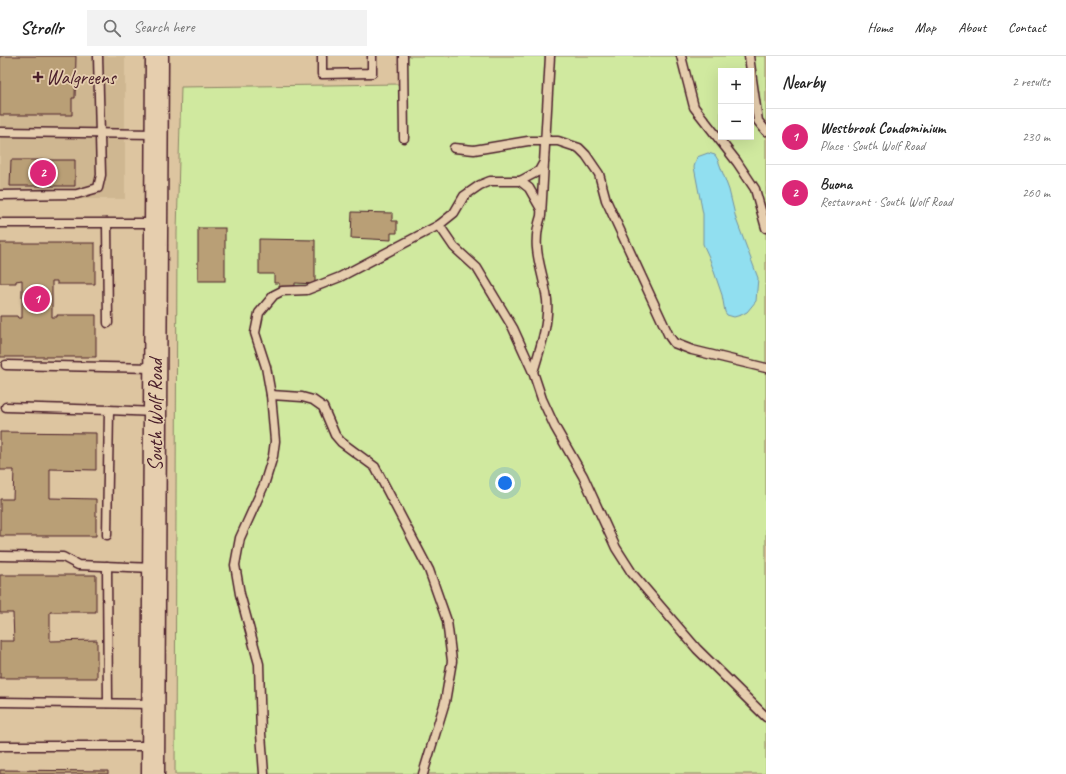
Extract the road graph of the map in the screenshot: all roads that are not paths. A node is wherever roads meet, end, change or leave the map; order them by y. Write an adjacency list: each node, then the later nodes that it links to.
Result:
1 (98, 56): 13 (lane)
2 (157, 56): 14 (main road, South Wolf Road)
3 (322, 56): 4 (lane)
4 (372, 56)
5 (403, 56): 15 (lane)
6 (550, 56): 16 (lane)
7 (681, 56): 26 (lane)
8 (749, 56): 9 (lane)
9 (750, 68)
10 (754, 93): 12 (lane)
11 (0, 132): 13 (lane)
12 (766, 132)
13 (100, 133): 14 (lane); 20 (lane)
14 (157, 134): 24 (main road, South Wolf Road)
15 (404, 138)
16 (545, 140): 17 (lane); 18 (lane); 30 (lane)
17 (454, 148)
18 (544, 162): 19 (lane); 21 (lane)
19 (520, 181): 21 (lane); 25 (lane)
20 (0, 195)
21 (542, 210): 31 (lane)
22 (0, 223): 23 (lane)
23 (107, 223): 24 (lane); 27 (lane)
24 (156, 223): 29 (main road, South Wolf Road)
25 (439, 225): 31 (lane); 32 (lane)
26 (766, 228)
27 (108, 323)
28 (6, 365): 29 (lane)
29 (156, 368): 35 (main road, South Wolf Road)
30 (766, 368)
31 (533, 372): 43 (lane)
32 (271, 395): 47 (lane); 48 (lane)
33 (6, 407): 34 (lane)
34 (109, 410): 35 (lane); 36 (lane)
35 (155, 412): 39 (main road, South Wolf Road)
36 (107, 535)
37 (0, 556): 38 (lane)
38 (107, 566): 39 (lane); 41 (lane)
39 (154, 568): 42 (main road, South Wolf Road)
40 (0, 702): 41 (lane)
41 (108, 703): 42 (lane)
42 (154, 704): 45 (main road, South Wolf Road)
43 (766, 717)
44 (0, 746): 45 (lane)
45 (154, 746): 46 (main road, South Wolf Road)
46 (153, 774)
47 (264, 774)
48 (423, 774)

